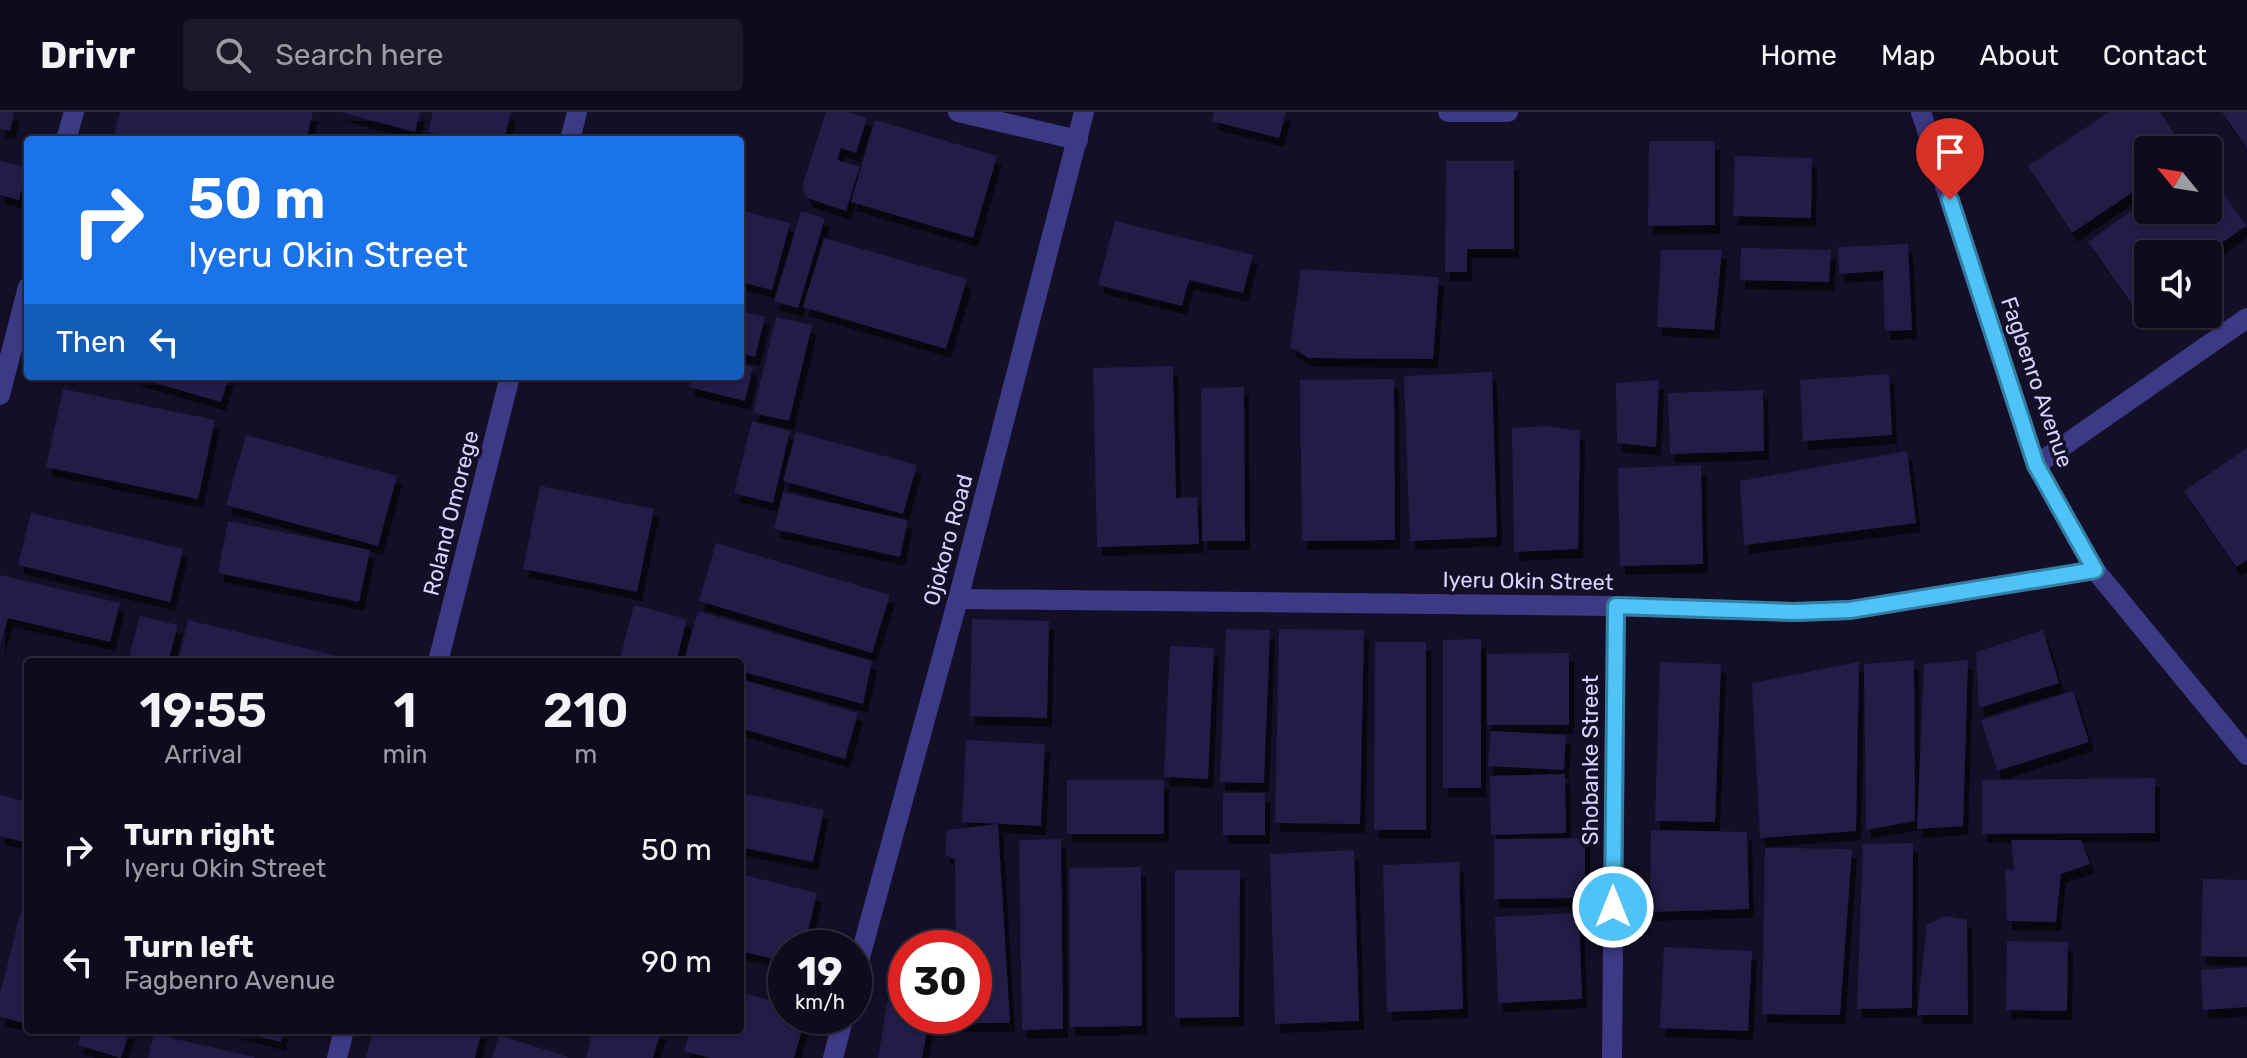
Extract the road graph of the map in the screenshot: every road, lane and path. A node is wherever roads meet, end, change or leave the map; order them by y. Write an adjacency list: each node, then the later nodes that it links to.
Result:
1 (74, 112): 8 (street)
2 (577, 112): 9 (street)
3 (958, 112): 10 (street)
4 (1084, 112): 10 (street, Ojokoro Road)
5 (1448, 112): 6 (street)
6 (1508, 112)
7 (1921, 112): 15 (street, Fagbenro Avenue)
8 (67, 136)
9 (571, 136)
10 (1078, 140): 17 (street, Ojokoro Road)
11 (24, 302): 14 (street)
12 (2247, 318): 15 (street)
13 (509, 380): 19 (street, Roland Omorege)
14 (0, 395)
15 (2036, 465): 16 (street, Fagbenro Avenue)
16 (2095, 570): 18 (street, Iyeru Okin Street); 20 (street, Fagbenro Avenue)
17 (958, 599): 18 (street, Iyeru Okin Street); 21 (street, Ojokoro Road)
18 (1616, 606): 26 (street, Shobanke Street)
19 (439, 658)
20 (2247, 755)
21 (867, 930)
22 (343, 1034): 24 (street)
23 (839, 1034): 25 (street)
24 (337, 1058)
25 (833, 1058)
26 (1612, 1058)

